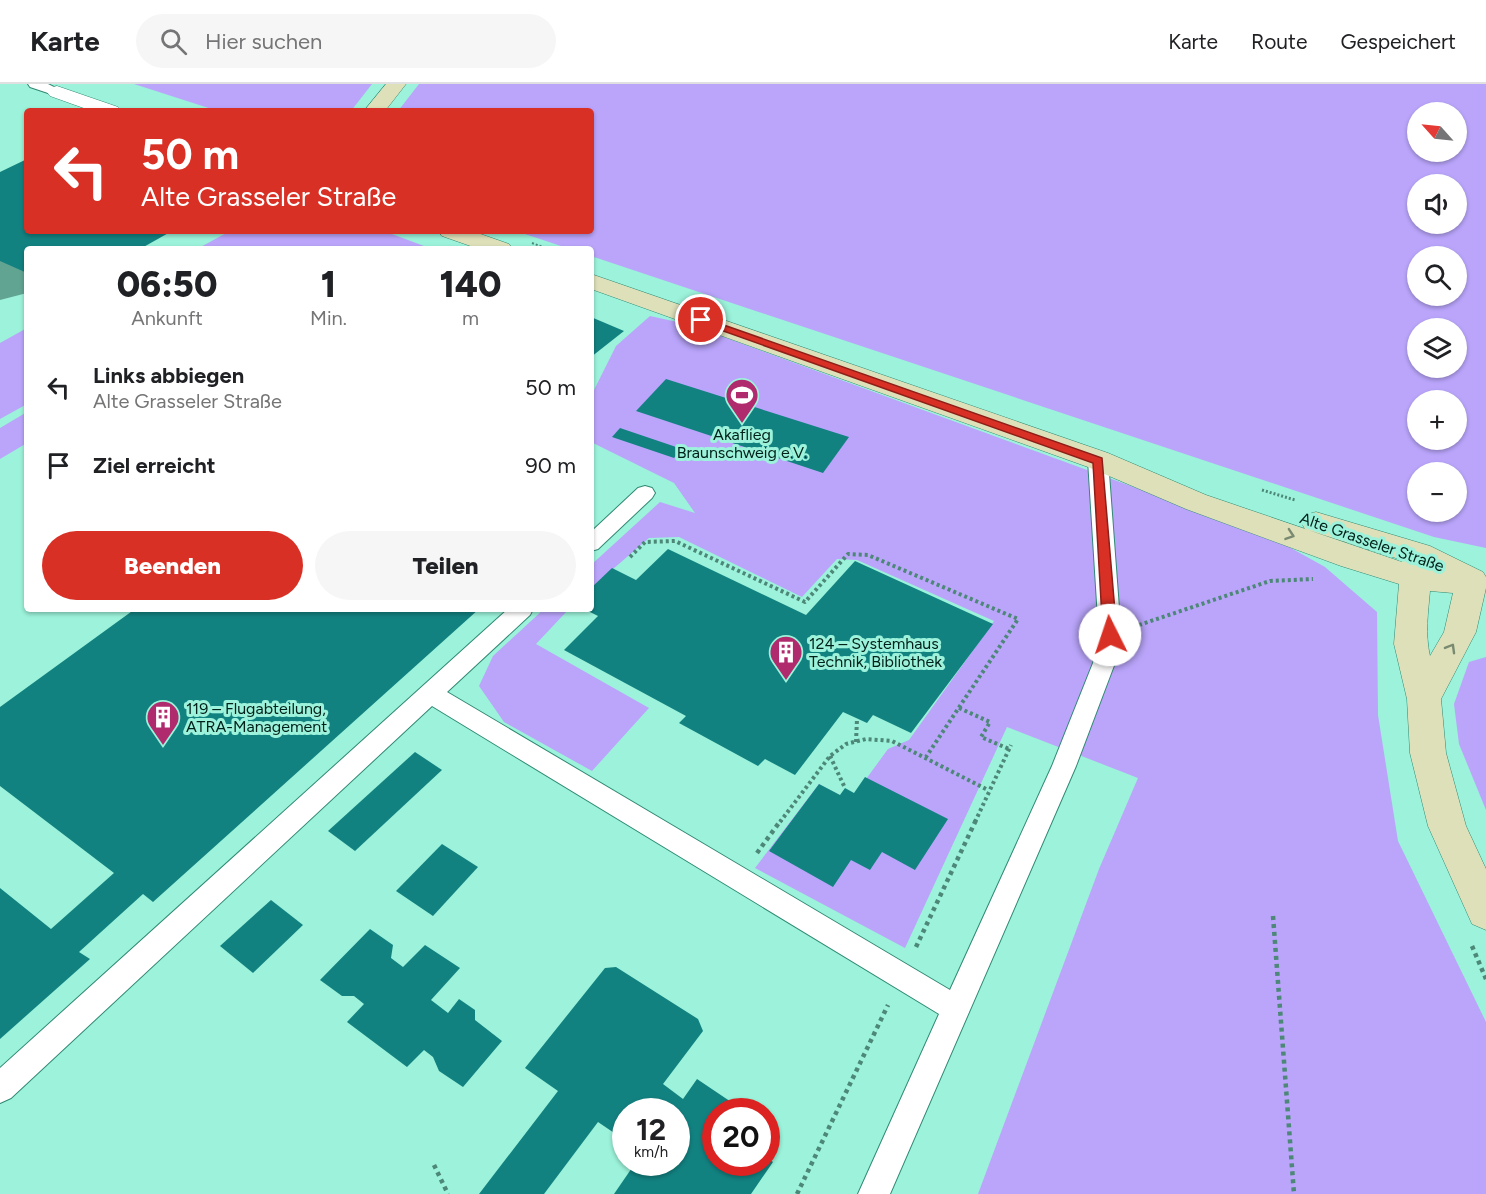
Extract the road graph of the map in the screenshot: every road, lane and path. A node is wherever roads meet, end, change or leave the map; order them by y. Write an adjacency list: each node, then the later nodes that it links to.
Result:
1 (35, 84): 3 (lane)
2 (396, 84): 5 (main road)
3 (57, 92): 4 (street)
4 (102, 108)
5 (376, 108)
6 (458, 234): 7 (main road)
7 (492, 246)
8 (594, 282): 9 (main road, Alte Grasseler Straße)
9 (1098, 460): 13 (main road, Alte Grasseler Straße); 17 (lane)
10 (645, 493): 11 (lane)
11 (594, 541)
12 (630, 557): 20 (path)
13 (1417, 566): 15 (main road, Alte Grasseler Straße); 19 (main road)
14 (1314, 579): 17 (path)
15 (1479, 582): 19 (main road, one-way to 15)
16 (519, 612): 18 (lane)
17 (1110, 635): 29 (lane)
18 (432, 694): 26 (lane); 30 (lane)
19 (1424, 699): 27 (main road)
20 (959, 708): 24 (path); 24 (path)
21 (857, 719): 22 (path)
22 (856, 742): 23 (path); 24 (path)
23 (830, 756): 25 (path); 26 (path)
24 (926, 758)
25 (845, 788)
26 (737, 879): 29 (lane)
27 (1486, 912)
28 (1273, 916): 34 (path)
29 (955, 1008): 33 (lane)
30 (0, 1088)
31 (434, 1165): 32 (path)
32 (448, 1194)
33 (874, 1194)
34 (1294, 1194)

